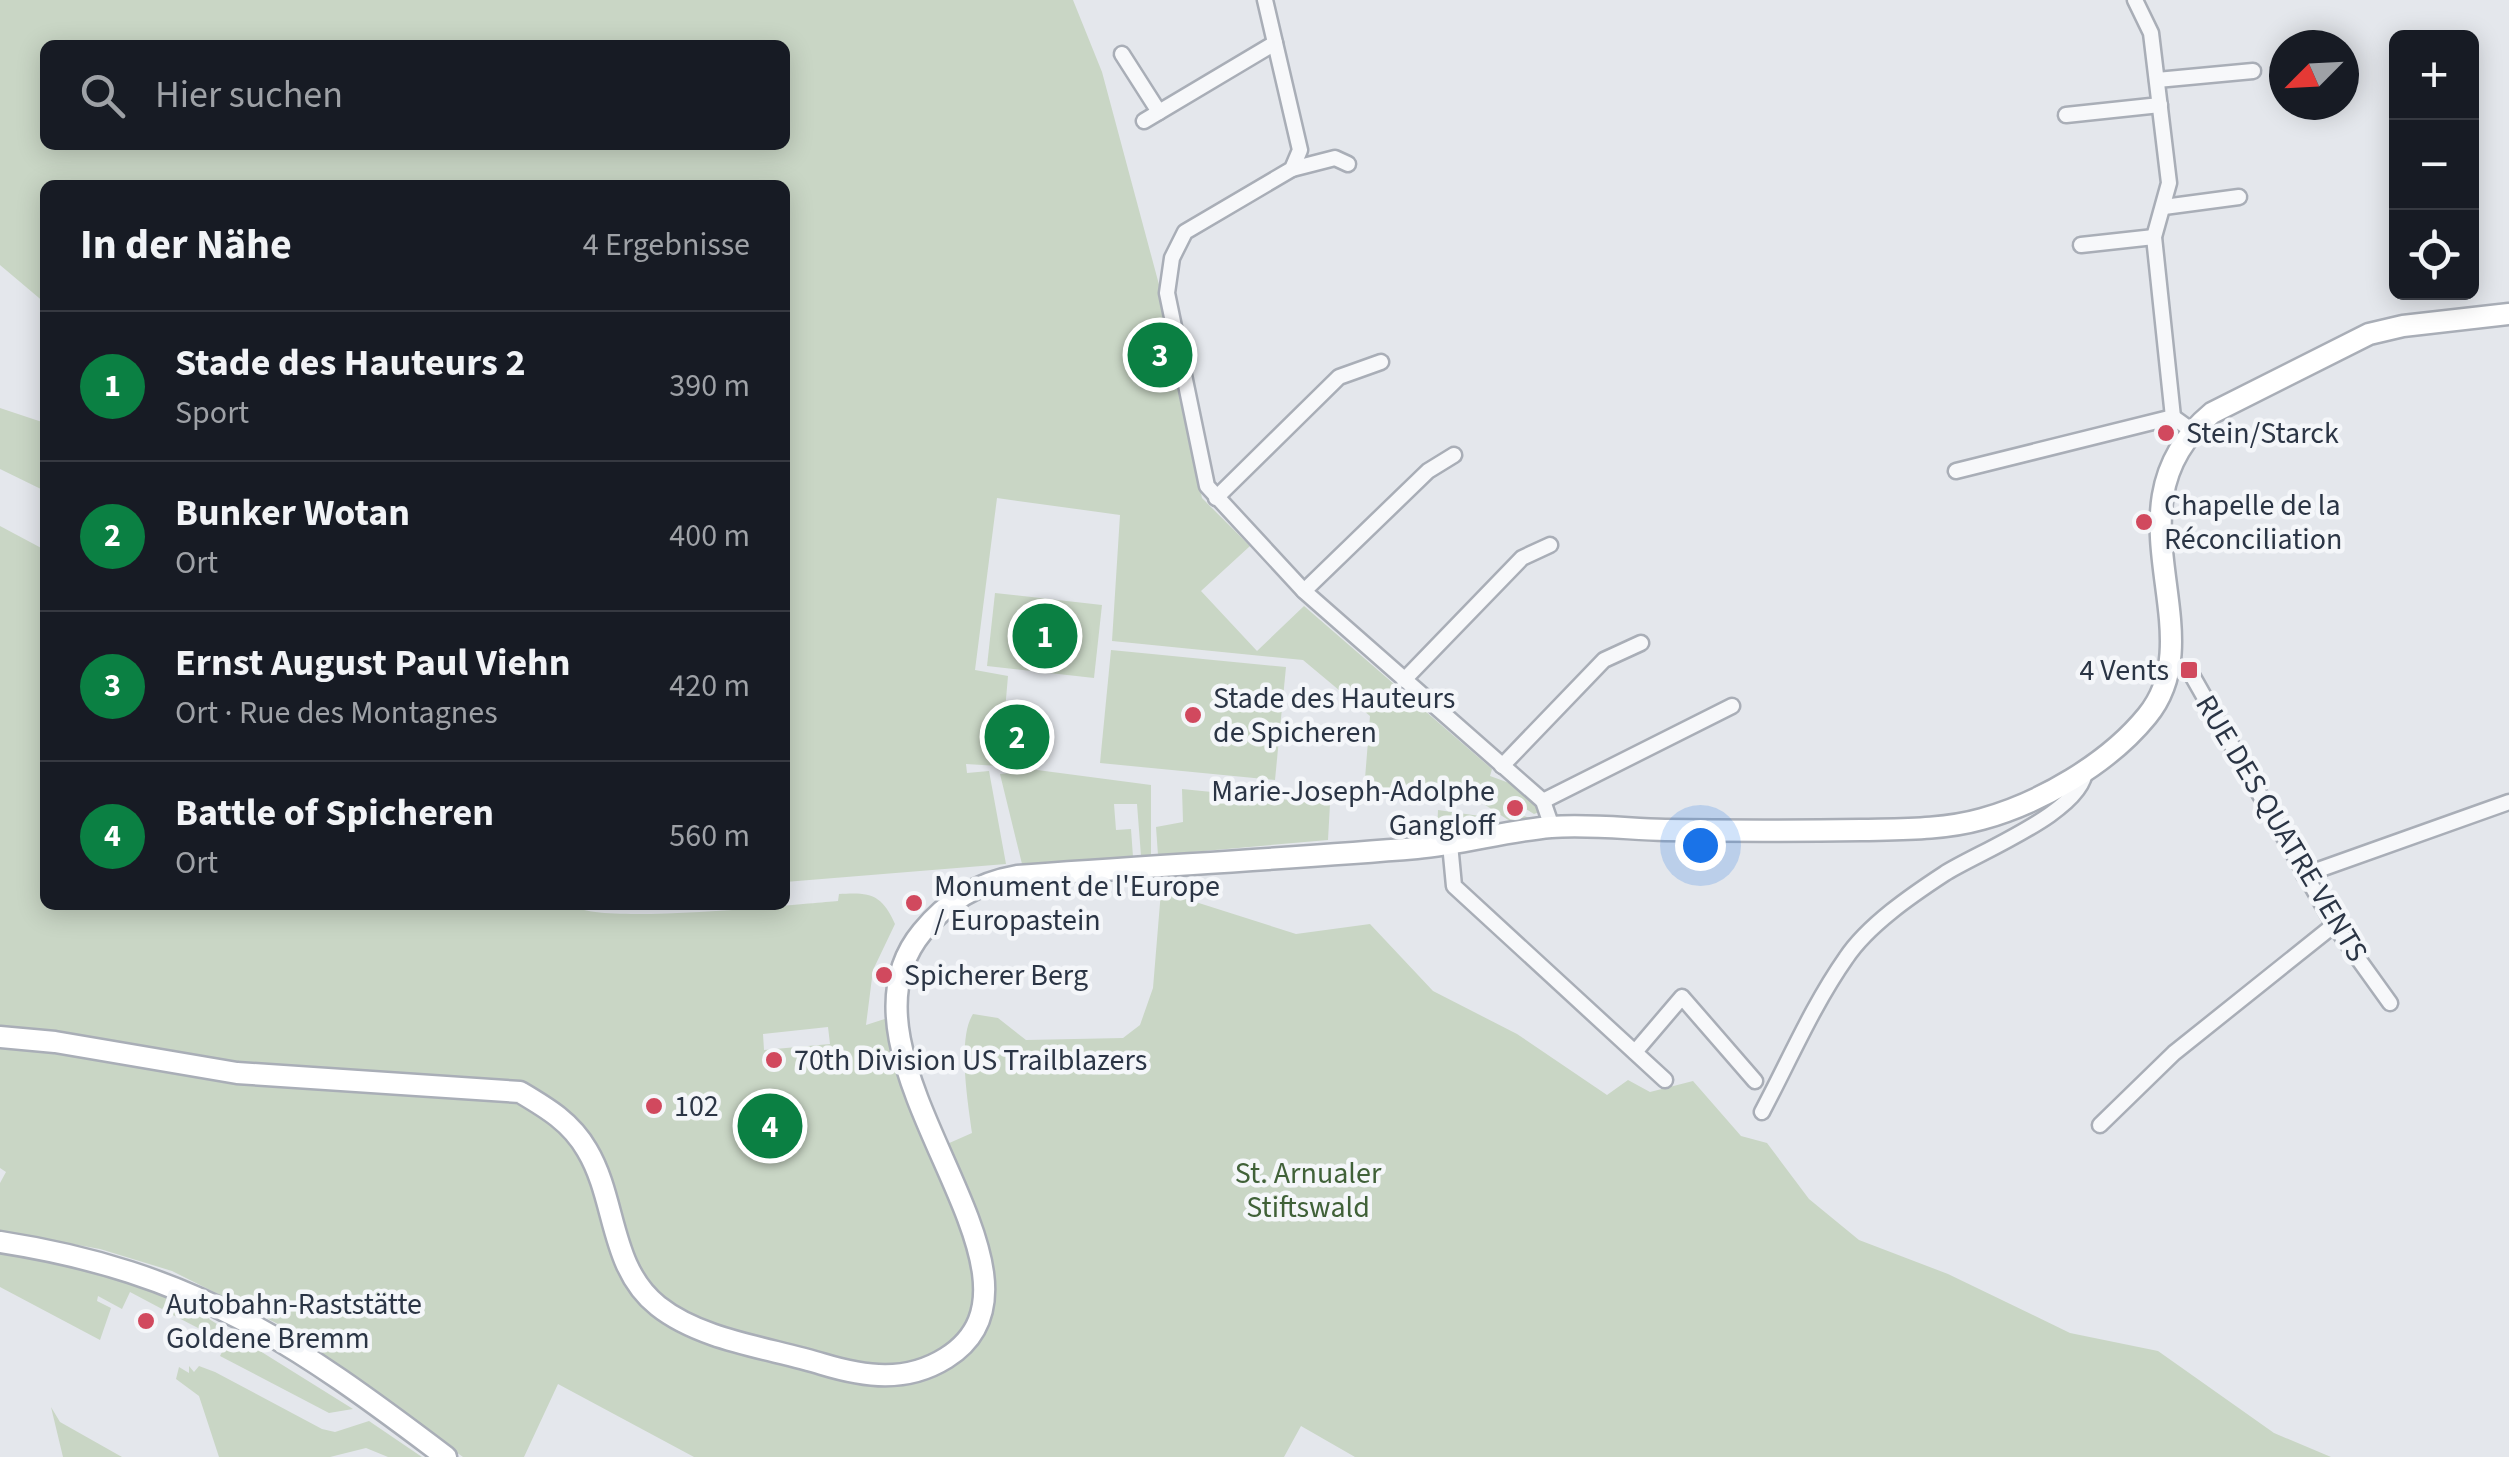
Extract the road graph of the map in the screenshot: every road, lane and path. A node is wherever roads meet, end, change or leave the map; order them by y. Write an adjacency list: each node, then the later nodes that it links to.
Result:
1 (1265, 0): 3 (street)
2 (2134, 0): 6 (street)
3 (1274, 43): 8 (street); 12 (street)
4 (1122, 54): 8 (street)
5 (2254, 72): 6 (street)
6 (2157, 80): 7 (street)
7 (2160, 105): 9 (street); 14 (street)
8 (1159, 112): 10 (street)
9 (2066, 115)
10 (1144, 121)
11 (1348, 164): 12 (street)
12 (1292, 169): 23 (street)
13 (2239, 197): 14 (street)
14 (2164, 206): 15 (street)
15 (2154, 237): 16 (street); 19 (street)
16 (2082, 245)
17 (2509, 314): 20 (street)
18 (1381, 362): 23 (street)
19 (2173, 417): 20 (street); 22 (street)
20 (2191, 430): 27 (street)
21 (1454, 455): 25 (street)
22 (1956, 471)
23 (1216, 498): 25 (street)
24 (1550, 545): 28 (street)
25 (1304, 591): 28 (street)
26 (1641, 644): 30 (street)
27 (2168, 664): 31 (street); 36 (street, RUE DES QUATRE VENTS)
28 (1404, 680): 30 (street)
29 (1732, 706): 32 (street)
30 (1502, 766): 32 (street)
31 (2085, 768): 34 (street); 43 (street)
32 (1542, 800): 34 (street)
33 (2509, 802): 36 (street)
34 (1552, 827): 35 (street)
35 (1459, 844): 39 (street); 40 (street)
36 (2304, 875): 37 (street, RUE DES QUATRE VENTS)
37 (2334, 925): 38 (street, RUE DES QUATRE VENTS); 44 (street)
38 (2390, 1002)
39 (0, 1037)
40 (1635, 1052): 41 (street); 42 (street)
41 (1665, 1080)
42 (1755, 1081)
43 (1762, 1112)
44 (2100, 1124)
45 (0, 1242): 46 (street)
46 (446, 1457)

